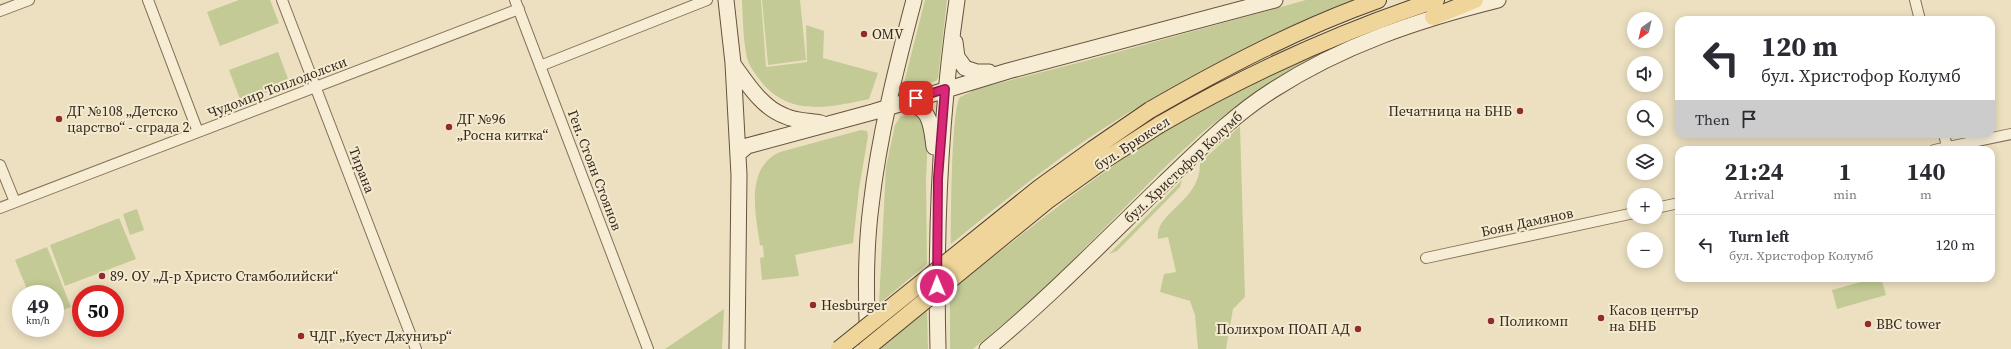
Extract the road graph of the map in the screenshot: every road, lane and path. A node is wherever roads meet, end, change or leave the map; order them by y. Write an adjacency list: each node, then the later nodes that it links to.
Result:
1 (29, 0): 15 (street)
2 (148, 0): 27 (street)
3 (282, 0): 22 (street, Тирана)
4 (707, 0): 20 (street)
5 (726, 0): 19 (main road)
6 (914, 0): 25 (main road)
7 (957, 0): 18 (main road)
8 (1275, 0): 21 (main road)
9 (1378, 0): 44 (main road, бул. Брюксел, bridge)
10 (1436, 0): 45 (main road, бул. Брюксел, bridge)
11 (1475, 0): 17 (main road)
12 (1498, 0): 17 (main road, бул. Христофор Колумб)
13 (1916, 0): 16 (street)
14 (517, 5): 20 (street, Ген. Стоян Стоянов); 22 (street, Чудомир Топлодолски)
15 (0, 11)
16 (1919, 16)
17 (1433, 17): 47 (main road, бул. Христофор Колумб)
18 (953, 28): 21 (main road); 23 (main road)
19 (733, 63): 26 (main road); 32 (main road)
20 (540, 66): 42 (street, Ген. Стоян Стоянов)
21 (1008, 71): 23 (main road)
22 (314, 88): 27 (street, Чудомир Топлодолски); 41 (street, Тирана)
23 (945, 89): 24 (main road); 34 (main road)
24 (902, 103): 25 (main road); 34 (main road)
25 (888, 107): 26 (main road); 45 (main road)
26 (826, 124): 32 (main road)
27 (198, 132): 35 (street, Чудомир Топлодолски)
28 (2011, 134): 30 (street)
29 (1993, 138): 31 (street)
30 (1995, 138)
31 (1956, 146)
32 (739, 154): 43 (main road)
33 (0, 165): 35 (street)
34 (938, 178): 46 (main road)
35 (15, 202): 38 (street, Чудомир Топлодолски)
36 (1675, 204): 37 (street)
37 (1663, 206)
38 (0, 208)
39 (1627, 215): 40 (street, Боян Дамянов)
40 (1426, 258)
41 (416, 349)
42 (648, 349)
43 (737, 349)
44 (839, 349)
45 (867, 349)
46 (938, 349)
47 (987, 349)

